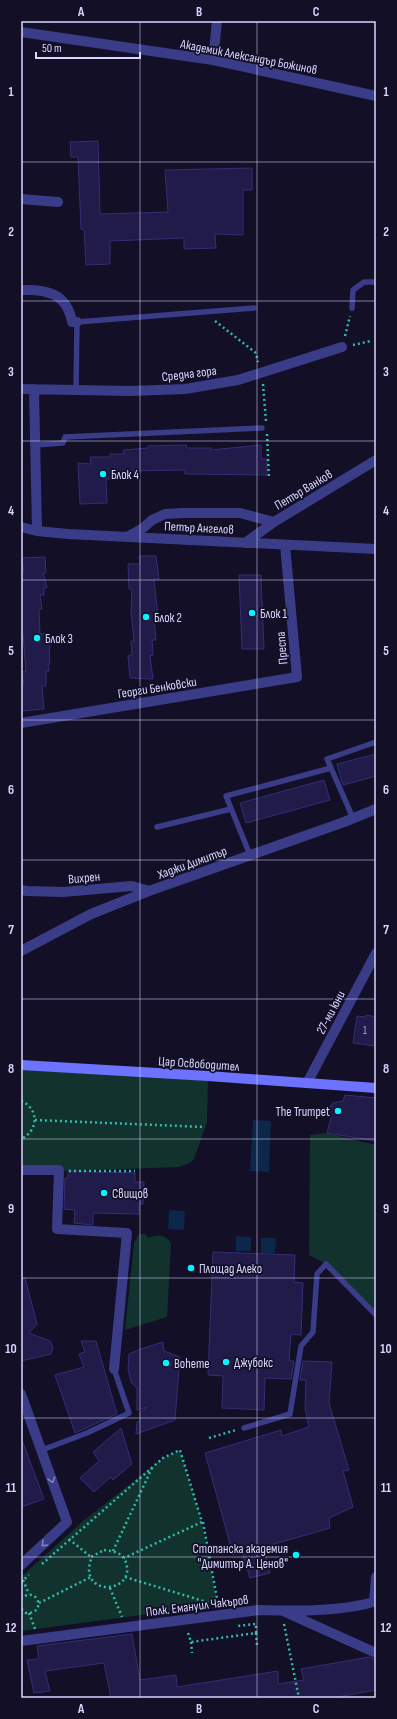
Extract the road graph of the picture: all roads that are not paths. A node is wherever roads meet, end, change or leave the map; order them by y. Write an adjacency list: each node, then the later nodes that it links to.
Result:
1 (218, 21): 3 (street)
2 (21, 32): 3 (street, Академик Александър Божинов)
3 (213, 60): 4 (street, Академик Александър Божинов)
4 (376, 96)
5 (21, 199): 6 (street)
6 (58, 202)
7 (376, 282): 10 (lane)
8 (21, 290): 11 (street)
9 (254, 308): 11 (lane)
10 (352, 308)
11 (77, 322): 15 (lane)
12 (342, 347): 15 (street, Средна гора)
13 (21, 389): 14 (street, Средна гора)
14 (34, 389): 15 (street, Средна гора); 17 (street)
15 (76, 390)
16 (262, 428): 17 (lane)
17 (35, 445): 21 (street)
18 (376, 460): 19 (street, Петър Ванков)
19 (274, 522): 22 (street); 23 (street, Петър Ванков)
20 (21, 527): 21 (street, Петър Ангелов)
21 (37, 531): 22 (street, Петър Ангелов)
22 (127, 537): 23 (street, Петър Ангелов)
23 (245, 543): 24 (street, Петър Ангелов)
24 (285, 545): 25 (street, Петър Ангелов); 26 (street, Преспа)
25 (376, 549)
26 (297, 677): 27 (street, Георги Бенковски)
27 (21, 723)
28 (376, 742): 29 (lane)
29 (331, 768): 31 (lane); 32 (lane)
30 (376, 808): 32 (street, Хаджи Димитър)
31 (231, 809): 33 (lane); 34 (lane)
32 (353, 818): 34 (street, Хаджи Димитър)
33 (157, 827)
34 (250, 855): 36 (street, Хаджи Димитър)
35 (21, 890): 36 (street, Вихрен)
36 (149, 891): 37 (street, Хаджи Димитър)
37 (21, 951)
38 (376, 953): 40 (street, 27-ми юни)
39 (21, 1065): 40 (street, Цар Освободител)
40 (307, 1083): 41 (street, Цар Освободител)
41 (376, 1088)
42 (21, 1170): 44 (street)
43 (376, 1315): 46 (lane)
44 (114, 1368): 47 (lane)
45 (21, 1394): 47 (street)
46 (244, 1428)
47 (42, 1450): 48 (street, one-way to 48)
48 (21, 1564)
49 (376, 1577): 50 (street)
50 (375, 1602): 51 (street, Полк. Емануил Чакъров)
51 (281, 1610): 52 (street, Полк. Емануил Чакъров); 53 (street)
52 (21, 1641)
53 (376, 1653)

